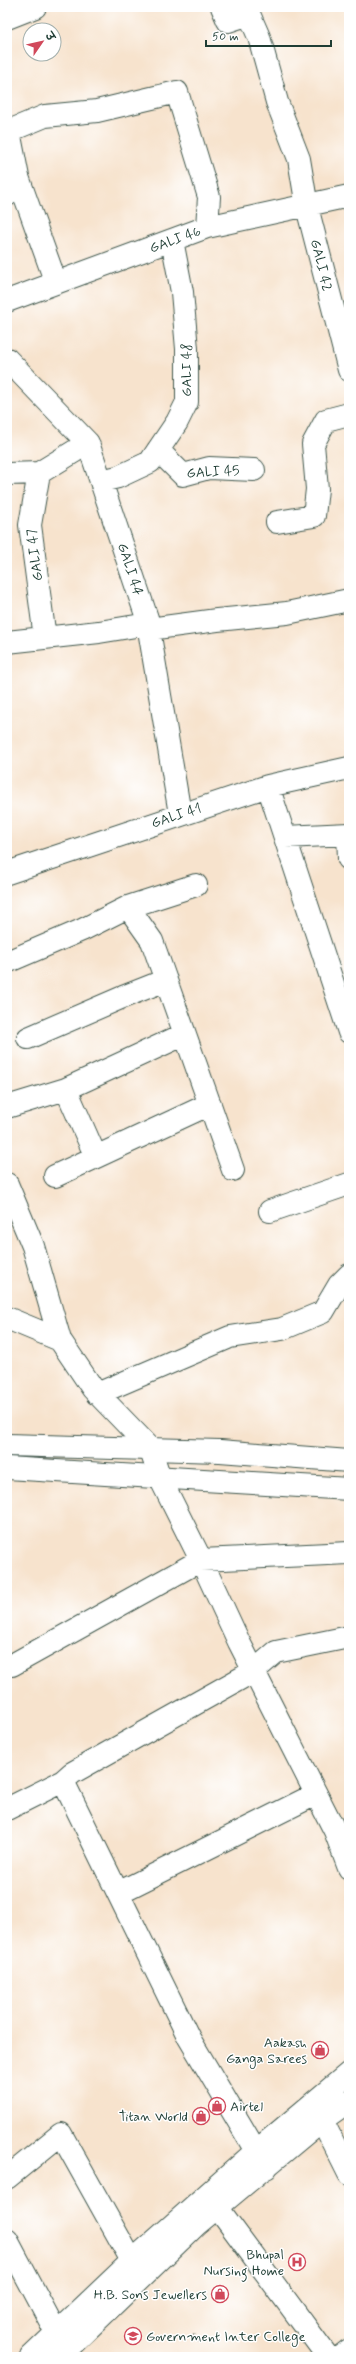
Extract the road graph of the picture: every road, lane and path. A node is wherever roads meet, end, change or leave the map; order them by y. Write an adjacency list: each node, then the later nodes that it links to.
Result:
1 (35, 7): 3 (street)
2 (222, 7): 6 (street, GALI 42)
3 (7, 18)
4 (12, 186): 7 (street); 9 (street)
5 (349, 196): 6 (street, GALI 46)
6 (307, 207): 7 (street, GALI 46); 12 (street, GALI 42)
7 (207, 227): 8 (street, GALI 46)
8 (172, 240): 9 (street, GALI 46); 15 (street, GALI 48)
9 (56, 283): 10 (street, GALI 46)
10 (7, 301)
11 (7, 359): 14 (street, GALI 44)
12 (349, 370)
13 (349, 414): 20 (street)
14 (88, 443): 17 (street); 19 (street, GALI 44)
15 (158, 450): 16 (street, GALI 45); 19 (street, GALI 48)
16 (254, 470)
17 (39, 473): 18 (street); 23 (street, GALI 47)
18 (7, 474)
19 (101, 481): 22 (street, GALI 44)
20 (277, 522)
21 (349, 600): 22 (street)
22 (148, 626): 23 (street); 27 (street, GALI 44)
23 (45, 638): 24 (street)
24 (7, 642)
25 (349, 768): 26 (street, GALI 41)
26 (268, 786): 27 (street, GALI 41); 29 (street)
27 (180, 814): 31 (street, GALI 41)
28 (348, 834): 29 (street); 30 (street)
29 (285, 837): 36 (street)
30 (349, 859)
31 (8, 869)
32 (196, 885): 33 (street)
33 (128, 906): 34 (street); 35 (street)
34 (7, 962)
35 (166, 980): 38 (street); 39 (street)
36 (346, 1012): 37 (street)
37 (349, 1032)
38 (185, 1034): 40 (street); 41 (street)
39 (28, 1038)
40 (66, 1089): 42 (street); 43 (street)
41 (210, 1104): 43 (street); 44 (street)
42 (7, 1107)
43 (96, 1157): 45 (street)
44 (233, 1170)
45 (55, 1176)
46 (7, 1184): 51 (street)
47 (349, 1184): 48 (street)
48 (270, 1211)
49 (349, 1275): 52 (street)
50 (7, 1318): 51 (street)
51 (60, 1340): 52 (street)
52 (97, 1394): 54 (street)
53 (7, 1445): 54 (street)
54 (150, 1448): 55 (street); 57 (street)
55 (349, 1461)
56 (7, 1468): 57 (street)
57 (160, 1478): 58 (street); 60 (street)
58 (349, 1489)
59 (349, 1553): 60 (street)
60 (201, 1560): 62 (street); 63 (street)
61 (349, 1637): 63 (street)
62 (12, 1665)
63 (254, 1671): 64 (street); 65 (street)
64 (63, 1781): 66 (street); 68 (street)
65 (316, 1794): 67 (street); 68 (street)
66 (7, 1809)
67 (349, 1868)
68 (118, 1893): 72 (street)
69 (349, 2073): 72 (street)
70 (349, 2100): 71 (street)
71 (322, 2120): 72 (street); 73 (street)
72 (261, 2160): 75 (street); 77 (street)
73 (349, 2174)
74 (7, 2178): 77 (street)
75 (217, 2207): 83 (street); 84 (street)
76 (7, 2240): 78 (street)
77 (132, 2262): 78 (street)
78 (57, 2334): 82 (street)
79 (193, 2336): 80 (path)
80 (200, 2342)
81 (349, 2350): 85 (street)
82 (31, 2357)
83 (59, 2357)
84 (328, 2357)
85 (340, 2357)

